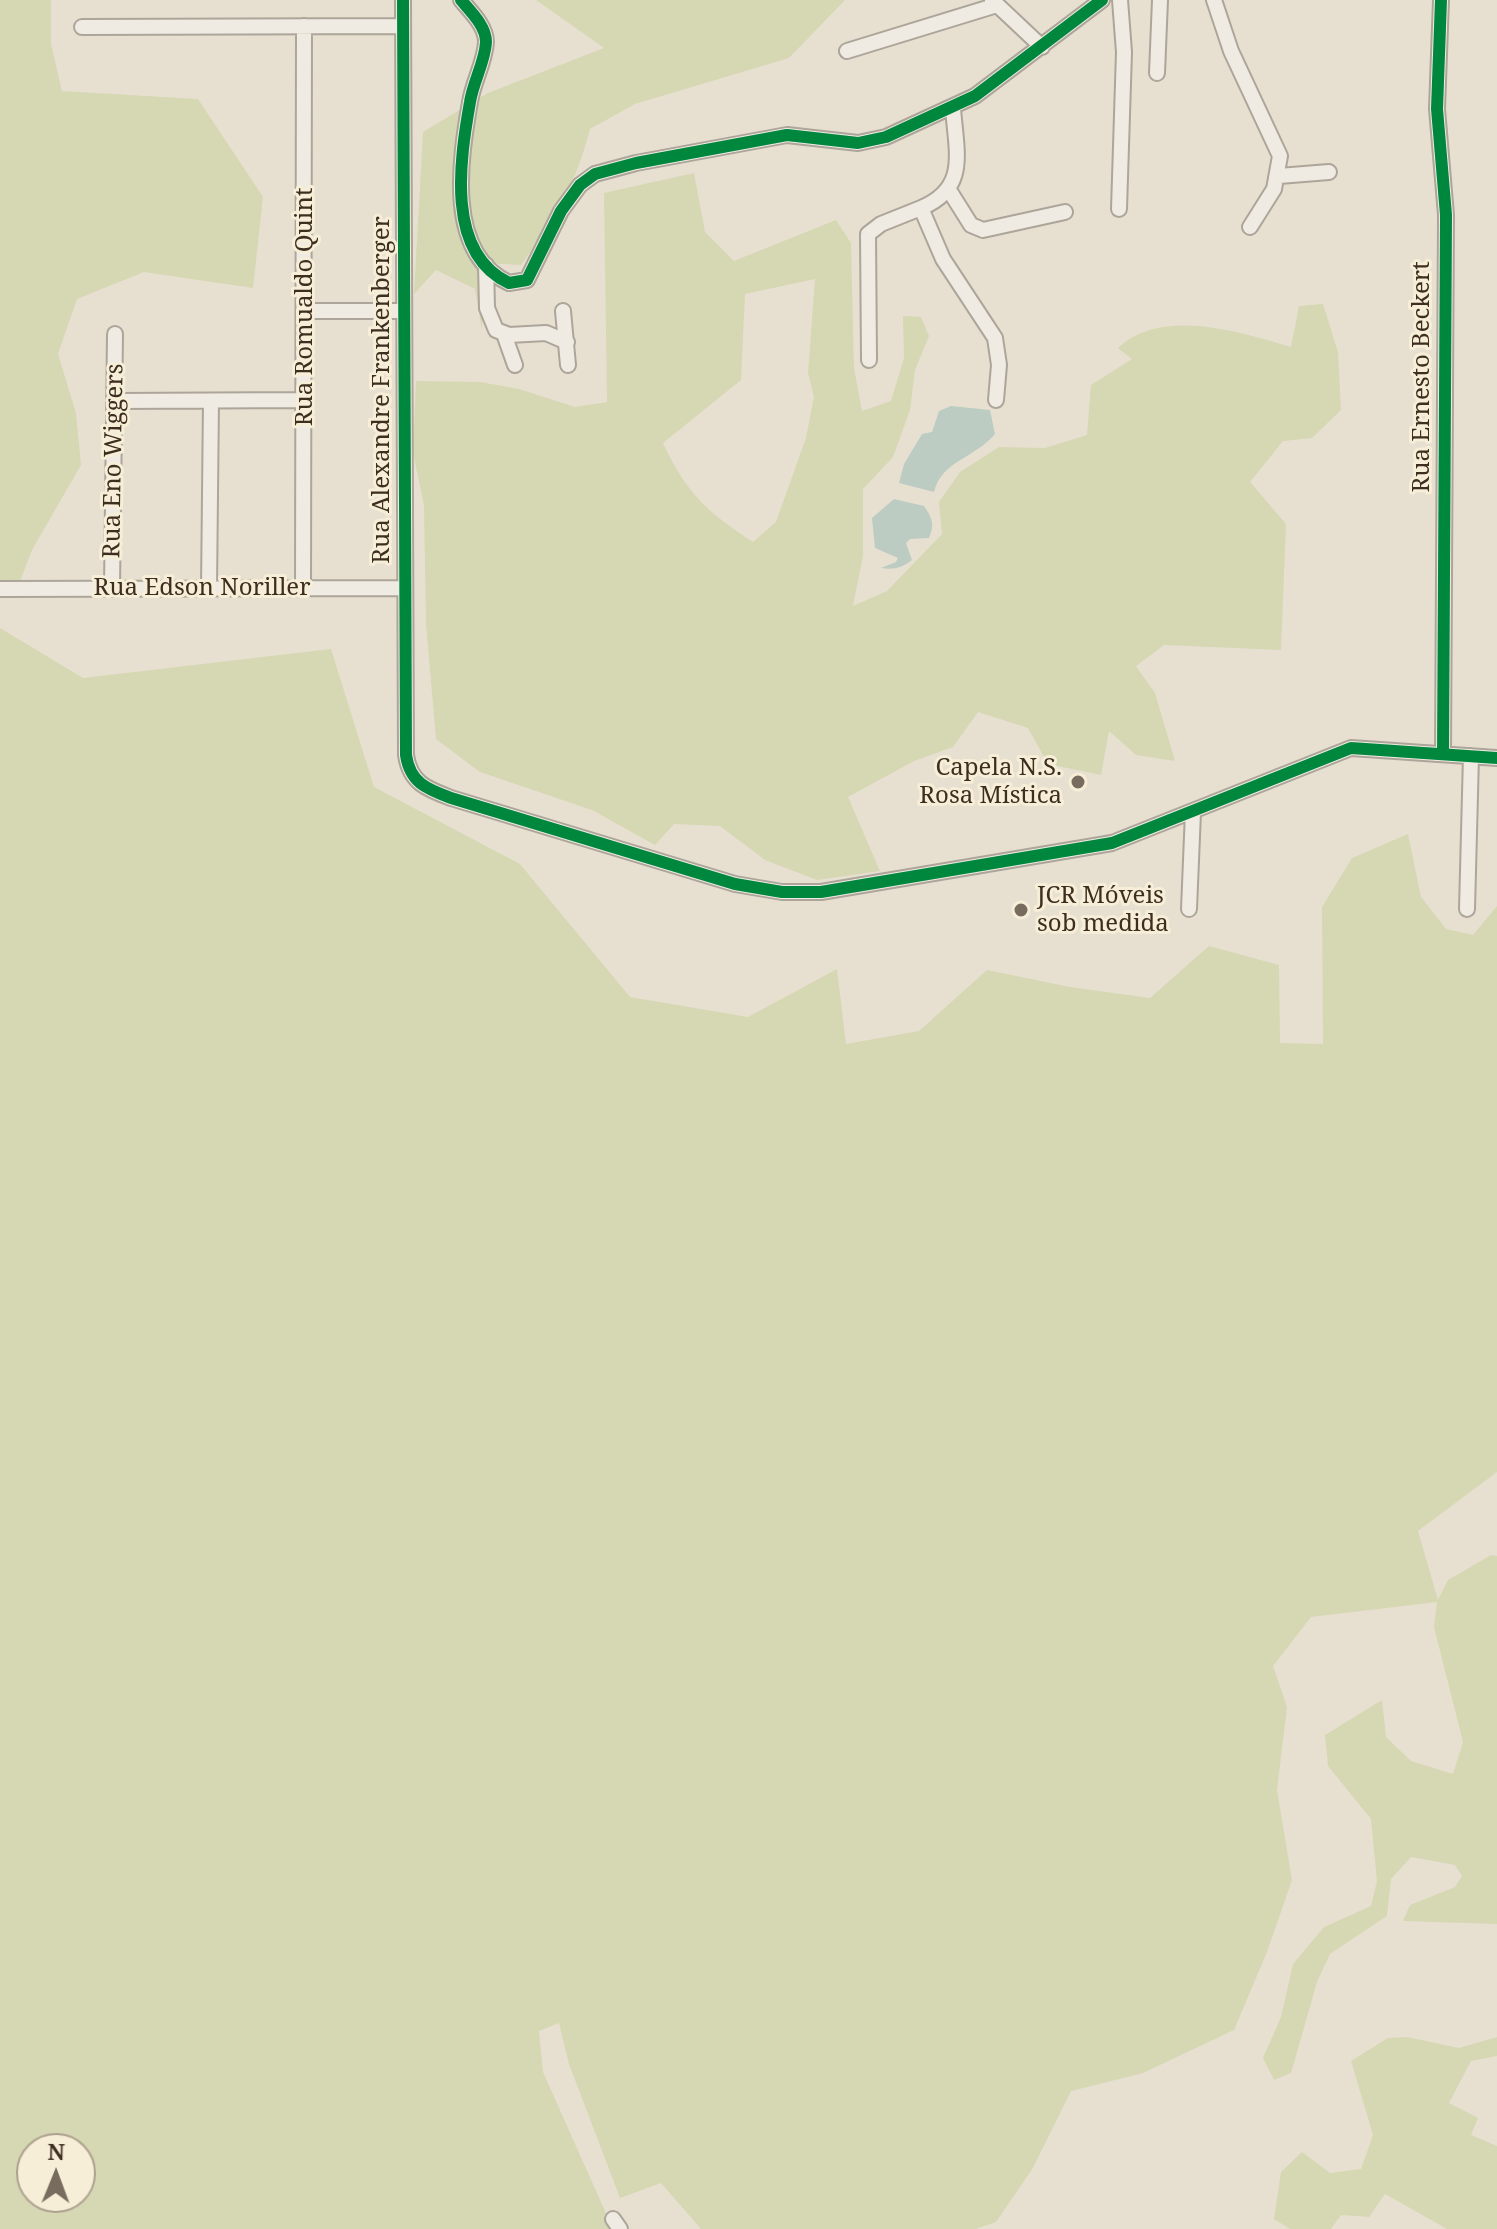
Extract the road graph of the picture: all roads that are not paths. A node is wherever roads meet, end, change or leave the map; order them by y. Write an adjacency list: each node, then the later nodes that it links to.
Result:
1 (403, 0): 10 (street, Rua Alexandre Frankenberger)
2 (461, 0): 23 (street)
3 (1102, 0): 12 (street)
4 (1120, 0): 20 (street)
5 (1160, 0): 14 (street)
6 (1214, 0): 17 (street)
7 (1441, 0): 42 (street, Rua Ernesto Beckert)
8 (994, 3): 12 (street); 13 (street)
9 (304, 26): 10 (street); 11 (street); 24 (street, Rua Romualdo Quint)
10 (403, 26): 25 (street, Rua Alexandre Frankenberger)
11 (82, 27)
12 (1042, 47): 15 (street)
13 (847, 51)
14 (1157, 73)
15 (953, 108): 18 (street); 23 (street)
16 (1329, 172): 17 (street)
17 (1279, 176): 22 (street)
18 (949, 190): 19 (street); 21 (street)
19 (921, 208): 30 (street); 34 (street)
20 (1119, 209)
21 (1065, 212)
22 (1250, 227)
23 (486, 265): 28 (street)
24 (306, 311): 25 (street); 33 (street, Rua Romualdo Quint)
25 (404, 311): 40 (street, Rua Alexandre Frankenberger)
26 (563, 311): 29 (street)
27 (115, 334): 35 (street, Rua Eno Wiggers)
28 (504, 334): 29 (street); 31 (street)
29 (567, 342): 32 (street)
30 (869, 360)
31 (515, 365)
32 (568, 365)
33 (305, 400): 36 (street); 39 (street, Rua Romualdo Quint)
34 (996, 400)
35 (115, 401): 36 (street); 37 (street, Rua Eno Wiggers)
36 (211, 401): 38 (street)
37 (112, 588): 38 (street, Rua Edson Noriller); 41 (street, Rua Edson Noriller)
38 (209, 588): 39 (street, Rua Edson Noriller)
39 (303, 588): 40 (street, Rua Edson Noriller)
40 (405, 588): 45 (street, Rua Alexandre Frankenberger)
41 (0, 589)
42 (1443, 754): 43 (street); 45 (street)
43 (1471, 756): 44 (street); 47 (street)
44 (1497, 758)
45 (1193, 812): 46 (street)
46 (1189, 909)
47 (1467, 909)

